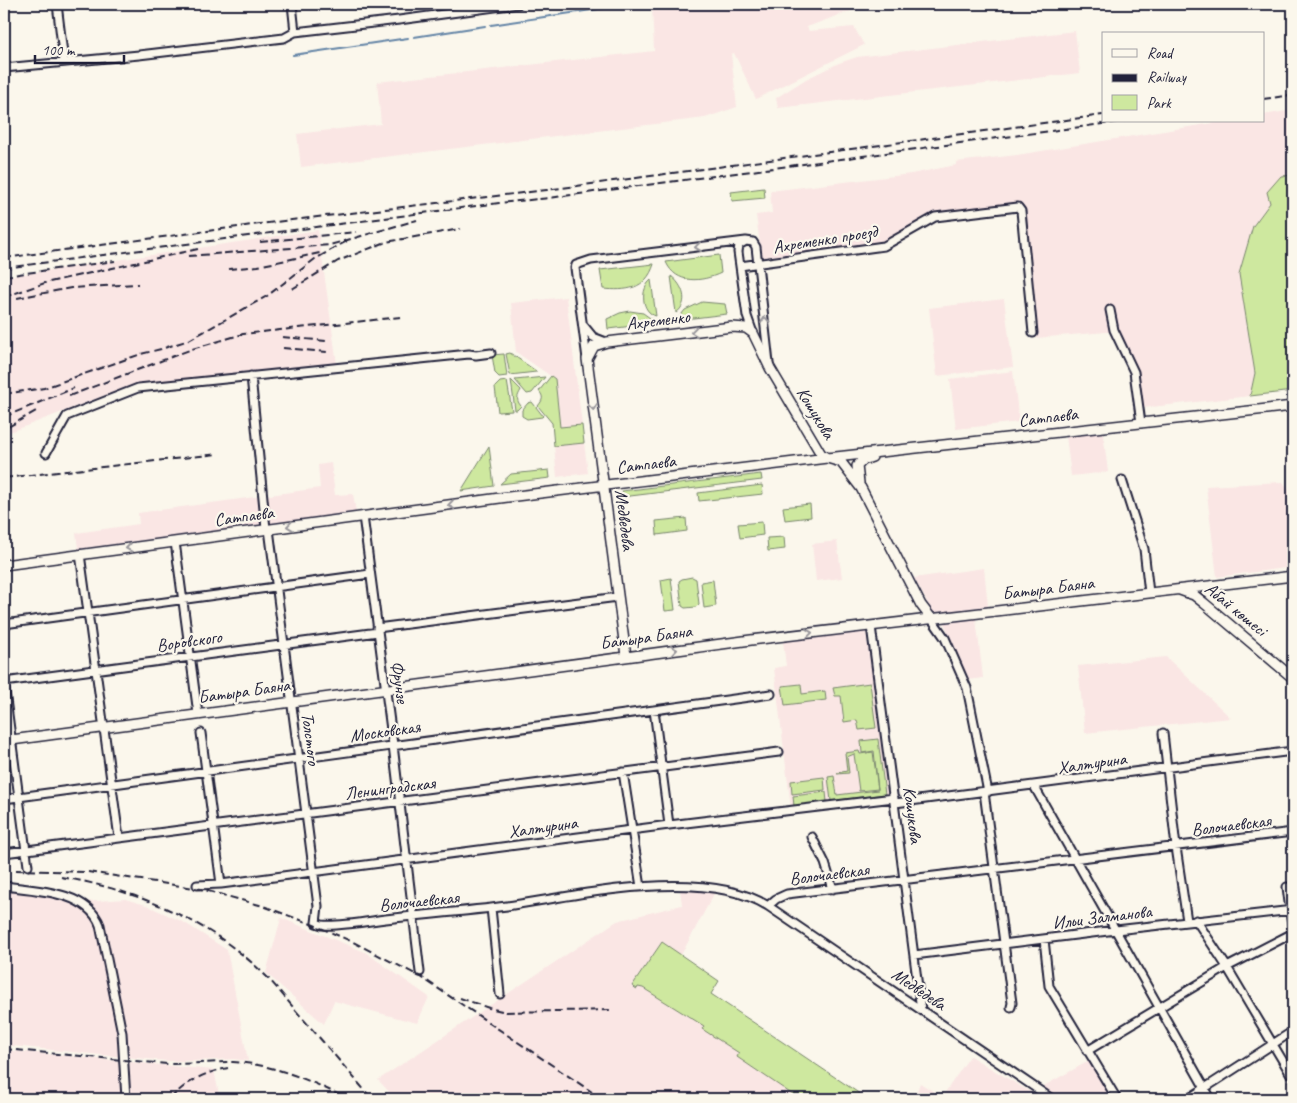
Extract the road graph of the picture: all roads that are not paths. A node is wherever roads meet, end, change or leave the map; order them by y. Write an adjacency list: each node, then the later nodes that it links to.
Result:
1 (57, 4): 6 (street)
2 (292, 4): 5 (street)
3 (518, 4): 4 (street)
4 (476, 7): 5 (street)
5 (295, 32): 6 (street)
6 (64, 62): 7 (street)
7 (4, 68)
8 (746, 241): 9 (street, Кошукова); 10 (street); 13 (street, one-way to 13)
9 (758, 264): 10 (street, Ахременко проезд); 16 (street, Ахременко проезд); 20 (street, Кошукова, one-way to 9)
10 (740, 266): 12 (street)
11 (1110, 310): 23 (street)
12 (746, 311): 14 (street); 15 (street)
13 (582, 323): 17 (street); 19 (street)
14 (732, 327): 15 (street, Ахременко); 17 (street, Ахременко, one-way to 17)
15 (753, 333): 20 (street, Кошукова)
16 (1033, 333)
17 (607, 342): 19 (street, Ахременко)
18 (491, 354): 21 (street)
19 (587, 359): 30 (street, Медведева, one-way to 30)
20 (770, 368): 27 (street, Кошукова)
21 (250, 376): 24 (street); 33 (street, Толстого)
22 (1293, 406): 23 (street, Сатпаева)
23 (1141, 423): 25 (street, Сатпаева)
24 (46, 453)
25 (885, 453): 26 (street, Сатпаева); 31 (street)
26 (857, 455): 27 (street, Сатпаева); 28 (street)
27 (827, 458): 28 (street, Кошукова); 30 (street, Сатпаева)
28 (851, 472): 31 (street, Кошукова)
29 (1122, 480): 42 (street)
30 (604, 486): 32 (street, Сатпаева, one-way to 32); 43 (street, Медведева)
31 (861, 488): 45 (street, Кошукова)
32 (363, 516): 33 (street, Сатпаева, one-way to 33); 37 (street, Фрунзе)
33 (268, 529): 34 (street, Сатпаева); 40 (street, Толстого)
34 (175, 542): 35 (street, Сатпаева, one-way to 35); 44 (street)
35 (80, 554): 36 (street, Сатпаева); 47 (street)
36 (4, 565)
37 (370, 574): 40 (street); 52 (street, Фрунзе)
38 (1293, 576): 39 (street, Батыра Баяна)
39 (1223, 584): 41 (street, Батыра Баяна); 46 (street)
40 (276, 587): 44 (street); 53 (street, Толстого)
41 (1178, 590): 42 (street, Батыра Баяна); 46 (street, Абай көшесі)
42 (1149, 593): 48 (street, Батыра Баяна)
43 (618, 596): 52 (street, Воровского); 55 (street, Медведева)
44 (183, 600): 47 (street); 54 (street)
45 (921, 605): 48 (street, Кошукова); 49 (street)
46 (1215, 611): 57 (street, Абай көшесі)
47 (88, 613): 50 (street); 56 (street)
48 (932, 618): 49 (street, Батыра Баяна); 78 (street)
49 (915, 620): 51 (street, Батыра Баяна)
50 (4, 624)
51 (870, 626): 55 (street, Батыра Баяна, one-way to 51); 81 (street, Кошукова)
52 (378, 630): 53 (street, Воровского); 59 (street, Фрунзе)
53 (283, 644): 54 (street, Воровского); 61 (street, Толстого)
54 (190, 656): 56 (street, Воровского); 63 (street)
55 (626, 656): 59 (street, Батыра Баяна)
56 (96, 669): 58 (street, Воровского); 64 (street)
57 (1293, 678)
58 (4, 683): 67 (street)
59 (385, 688): 61 (street, Батыра Баяна); 68 (street, Фрунзе)
60 (771, 694): 62 (street, Московская)
61 (291, 701): 63 (street, Батыра Баяна); 71 (street, Толстого)
62 (654, 710): 68 (street, Московская); 72 (street)
63 (198, 714): 64 (street, Батыра Баяна)
64 (104, 727): 67 (street, Батыра Баяна); 76 (street)
65 (1164, 733): 73 (street)
66 (201, 734): 74 (street)
67 (8, 740): 79 (street)
68 (393, 745): 71 (street, Московская); 82 (street, Фрунзе)
69 (1293, 751): 73 (street, Халтурина)
70 (779, 752): 72 (street, Ленинградская)
71 (299, 758): 74 (street, Московская); 83 (street, Толстого)
72 (662, 767): 75 (street, Ленинградская); 85 (street)
73 (1167, 768): 77 (street, Халтурина); 90 (street)
74 (206, 771): 76 (street, Московская); 84 (street)
75 (623, 772): 82 (street, Ленинградская); 86 (street)
76 (112, 784): 79 (street, Московская); 89 (street)
77 (1034, 786): 78 (street, Халтурина); 93 (street)
78 (986, 792): 81 (street, Халтурина); 96 (street)
79 (19, 797): 80 (street, Московская); 91 (street)
80 (4, 799)
81 (894, 801): 85 (street, Халтурина); 98 (street, Кошукова)
82 (400, 802): 83 (street, Ленинградская); 94 (street, Фрунзе)
83 (306, 813): 84 (street, Ленинградская); 97 (street, Толстого)
84 (213, 825): 89 (street, Ленинградская); 99 (street)
85 (669, 825): 86 (street, Халтурина)
86 (632, 830): 94 (street, Халтурина); 102 (street)
87 (1293, 832): 90 (street, Волочаевская)
88 (812, 836): 104 (street)
89 (119, 838): 91 (street, Ленинградская)
90 (1176, 847): 93 (street, Волочаевская); 110 (street)
91 (26, 850): 92 (street, Ленинградская); 95 (street)
92 (4, 853)
93 (1075, 859): 96 (street, Волочаевская); 112 (street)
94 (407, 860): 97 (street, Халтурина); 108 (street, Фрунзе)
95 (28, 866)
96 (994, 870): 98 (street, Волочаевская); 115 (street)
97 (314, 872): 99 (street, Халтурина); 111 (street, Толстого)
98 (905, 880): 104 (street, Волочаевская); 116 (street, Кошукова)
99 (221, 884): 100 (street, Халтурина)
100 (197, 885)
101 (4, 886): 128 (street)
102 (641, 887): 105 (street, Волочаевская); 106 (street, Волочаевская)
103 (1287, 887): 107 (street)
104 (833, 889): 105 (street, Волочаевская)
105 (768, 906): 122 (street, Медведева)
106 (491, 908): 108 (street, Волочаевская); 119 (street)
107 (1292, 910): 109 (street, Ильи Залманова); 113 (street)
108 (414, 916): 111 (street, Волочаевская); 118 (street, Фрунзе)
109 (1196, 920): 110 (street, Ильи Залманова); 117 (street)
110 (1187, 922): 112 (street, Ильи Залманова)
111 (316, 923)
112 (1116, 930): 114 (street, Ильи Залманова); 121 (street)
113 (1293, 933): 117 (street)
114 (1044, 939): 115 (street, Ильи Залманова); 125 (street)
115 (1004, 944): 116 (street, Ильи Залманова); 120 (street)
116 (914, 955): 122 (street, Кошукова)
117 (1227, 967): 121 (street); 124 (street)
118 (420, 972)
119 (500, 994)
120 (1011, 1007)
121 (1160, 1007): 125 (street); 127 (street)
122 (922, 1010): 129 (street, Медведева)
123 (1293, 1031): 124 (street)
124 (1273, 1044): 126 (street); 127 (street)
125 (1087, 1051): 130 (street)
126 (1293, 1078)
127 (1205, 1088): 131 (street); 132 (street)
128 (126, 1099)
129 (1052, 1099)
130 (1117, 1099)
131 (1188, 1099)
132 (1211, 1099)

